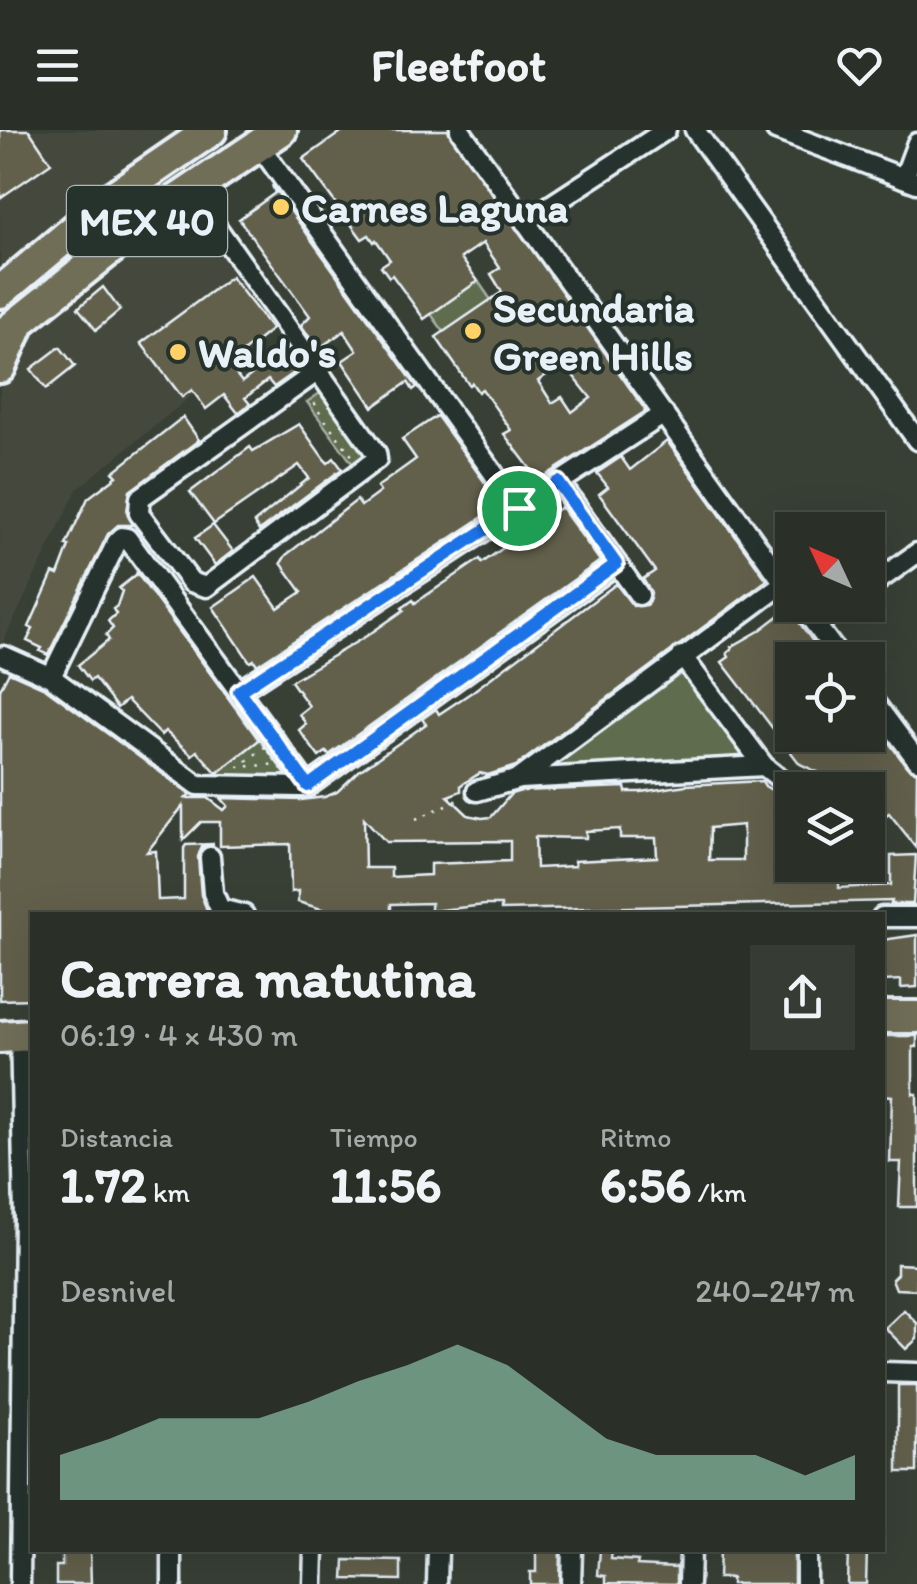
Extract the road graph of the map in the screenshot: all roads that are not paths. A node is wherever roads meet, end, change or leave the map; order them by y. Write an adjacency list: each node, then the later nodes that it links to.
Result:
1 (211, 130): 11 (highway, MEX 40)
2 (460, 130): 10 (street)
3 (666, 130): 10 (street)
4 (695, 130): 16 (street)
5 (776, 130): 8 (street)
6 (269, 135): 9 (highway, MEX 40); 18 (street)
7 (917, 143): 8 (street)
8 (911, 180)
9 (191, 191): 12 (highway, MEX 40); 14 (street)
10 (524, 222): 15 (street)
11 (0, 292)
12 (10, 329): 13 (highway)
13 (0, 367)
14 (318, 371): 14 (street)
15 (664, 414): 17 (street); 21 (street)
16 (917, 440)
17 (558, 482): 18 (street); 20 (street)
18 (519, 508): 31 (street)
19 (917, 554): 22 (street)
20 (616, 564): 23 (street); 37 (street)
21 (775, 570)
22 (885, 576)
23 (639, 594)
24 (775, 596): 29 (street)
25 (819, 622): 26 (street)
26 (816, 624): 27 (street)
27 (829, 642)
28 (4, 656): 30 (street)
29 (682, 656): 34 (street); 36 (street)
30 (51, 677): 31 (street); 37 (street)
31 (239, 691): 37 (street)
32 (885, 717): 33 (street)
33 (917, 760)
34 (764, 766): 35 (street); 36 (street)
35 (775, 775)
36 (518, 779): 38 (street)
37 (308, 786)
38 (478, 791)
39 (210, 857): 40 (street)
40 (232, 912)
41 (917, 917): 42 (street)
42 (885, 918)
43 (885, 1017): 44 (highway)
44 (917, 1017)
45 (18, 1029): 48 (street)
46 (885, 1372): 47 (street)
47 (917, 1373)
48 (28, 1382): 55 (street)
49 (172, 1552): 56 (street)
50 (314, 1552): 57 (street)
51 (438, 1552): 58 (street)
52 (572, 1552): 59 (street)
53 (690, 1552): 60 (street)
54 (806, 1552): 61 (street)
55 (20, 1584)
56 (172, 1584)
57 (313, 1584)
58 (437, 1584)
59 (571, 1584)
60 (689, 1584)
61 (806, 1584)

